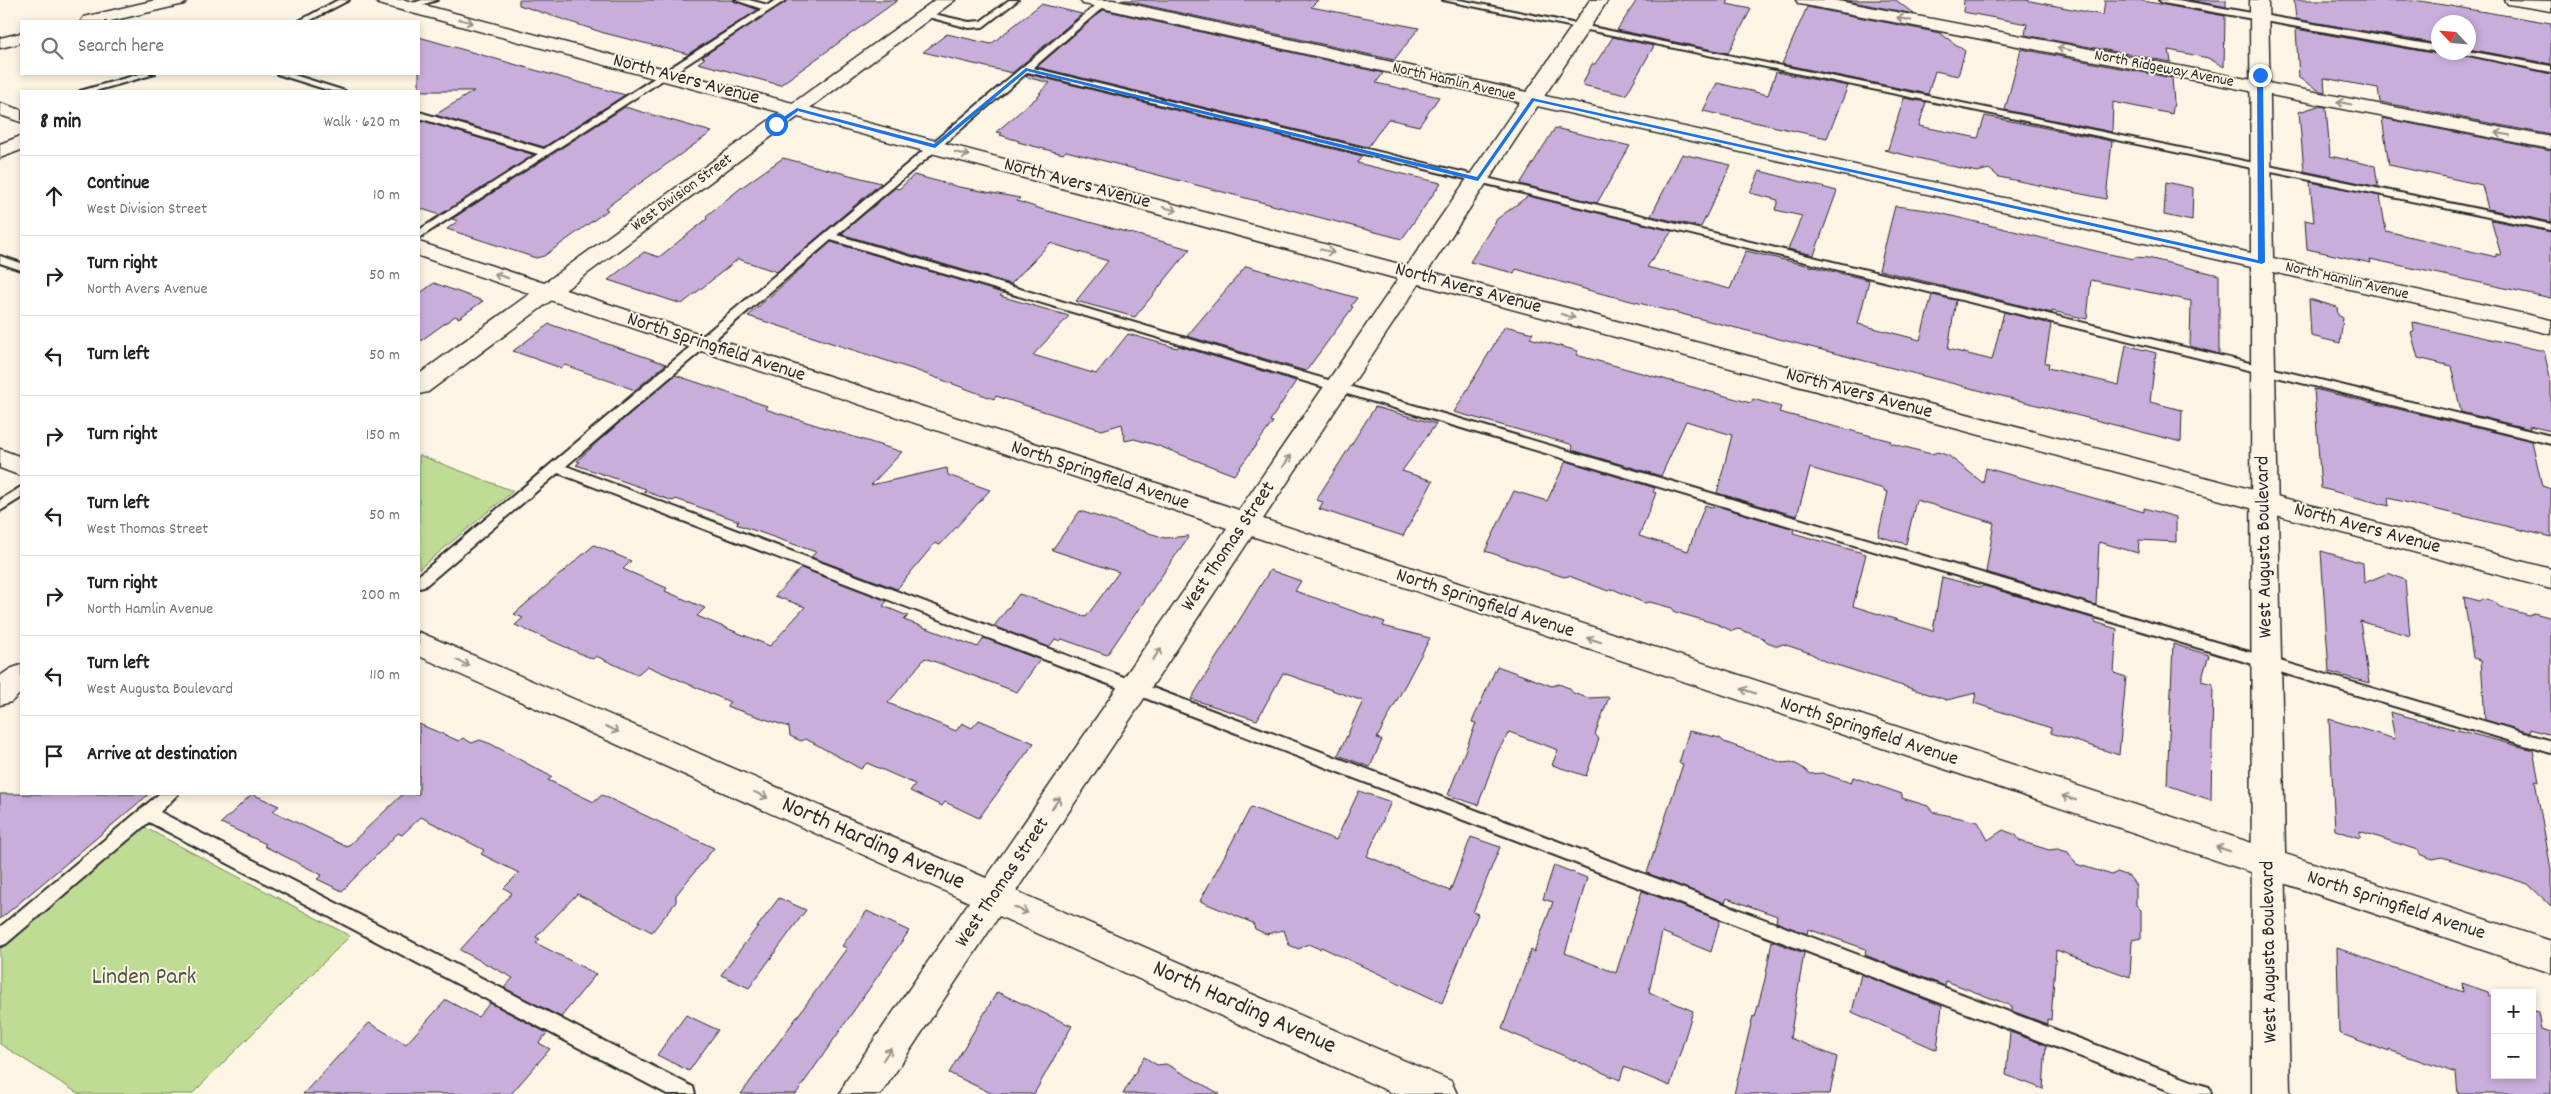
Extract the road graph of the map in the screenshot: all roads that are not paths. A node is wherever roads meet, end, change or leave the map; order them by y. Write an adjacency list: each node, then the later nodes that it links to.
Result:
1 (178, 0): 20 (street)
2 (345, 0): 21 (lane)
3 (385, 0): 15 (street, North Avers Avenue)
4 (433, 0): 15 (lane)
5 (739, 0): 17 (lane)
6 (782, 0): 17 (lane)
7 (946, 0): 19 (street, West Division Street)
8 (1014, 0): 19 (lane)
9 (1447, 0): 22 (lane)
10 (1600, 0): 22 (street, West Thomas Street)
11 (1806, 0): 32 (street, North Ridgeway Avenue, one-way to 11)
12 (2162, 0): 18 (lane)
13 (2514, 0): 16 (street)
14 (1104, 2): 27 (lane); 35 (street, North Hamlin Avenue)
15 (409, 6): 31 (street, North Avers Avenue, one-way to 31)
16 (2551, 6)
17 (770, 8): 31 (lane)
18 (2259, 8): 25 (lane); 32 (street, West Augusta Boulevard)
19 (925, 15): 36 (street, West Division Street)
20 (94, 20)
21 (305, 20)
22 (1581, 28): 35 (street, West Thomas Street); 43 (lane)
23 (20, 38): 24 (street)
24 (0, 43)
25 (2431, 47)
26 (2476, 55): 28 (lane)
27 (1026, 69): 40 (lane); 44 (lane)
28 (2551, 69)
29 (146, 75): 33 (lane)
30 (285, 75): 34 (lane)
31 (666, 75): 36 (street, North Avers Avenue); 42 (lane)
32 (2260, 87): 39 (street, North Ridgeway Avenue, one-way to 32); 43 (street, West Augusta Boulevard)
33 (89, 90)
34 (337, 90)
35 (1532, 99): 44 (street, West Thomas Street); 50 (street, North Hamlin Avenue)
36 (797, 109): 40 (street, North Avers Avenue); 53 (street, West Division Street)
37 (420, 115): 42 (lane)
38 (20, 142): 41 (street)
39 (2551, 143)
40 (935, 146): 47 (lane); 52 (street, North Avers Avenue, one-way to 52)
41 (0, 152)
42 (546, 153): 46 (lane)
43 (2261, 167): 45 (lane); 50 (street, West Augusta Boulevard)
44 (1478, 179): 52 (street, West Thomas Street); 56 (lane)
45 (2551, 227)
46 (420, 234)
47 (829, 236): 55 (lane); 58 (lane)
48 (420, 249): 53 (street, North Springfield Avenue, one-way to 48)
49 (0, 259): 51 (lane)
50 (2262, 262): 54 (street, North Hamlin Avenue); 56 (street, West Augusta Boulevard)
51 (20, 267)
52 (1414, 274): 58 (street, West Thomas Street); 64 (street, North Avers Avenue, one-way to 64)
53 (548, 292): 55 (street, North Springfield Avenue); 57 (street, West Division Street)
54 (2551, 327)
55 (702, 343): 62 (lane); 66 (street, North Springfield Avenue)
56 (2263, 370): 59 (lane); 64 (street, West Augusta Boulevard)
57 (420, 385)
58 (1337, 388): 66 (street, West Thomas Street, one-way to 58); 70 (lane)
59 (2551, 440)
60 (0, 458): 61 (street)
61 (20, 467)
62 (556, 467): 68 (lane); 72 (lane)
63 (20, 493): 65 (lane)
64 (2265, 502): 67 (street, North Avers Avenue); 70 (street, West Augusta Boulevard)
65 (0, 506)
66 (1245, 524): 72 (street, West Thomas Street, one-way to 66); 77 (street, North Springfield Avenue, one-way to 66)
67 (2551, 579)
68 (420, 582)
69 (420, 644): 78 (street, North Harding Avenue, one-way to 78)
70 (2266, 662): 74 (lane); 77 (street, West Augusta Boulevard)
71 (20, 678): 73 (street)
72 (1134, 688): 78 (street, West Thomas Street, one-way to 72); 84 (lane)
73 (0, 693)
74 (2551, 746)
75 (169, 795): 76 (lane)
76 (147, 813): 79 (lane); 81 (lane)
77 (2269, 865): 80 (street, North Springfield Avenue); 85 (street, West Augusta Boulevard)
78 (993, 897): 82 (street, West Thomas Street, one-way to 78); 83 (street, North Harding Avenue, one-way to 83)
79 (0, 938)
80 (2551, 957)
81 (686, 1094)
82 (859, 1094)
83 (1438, 1094)
84 (2202, 1094)
85 (2271, 1094)

